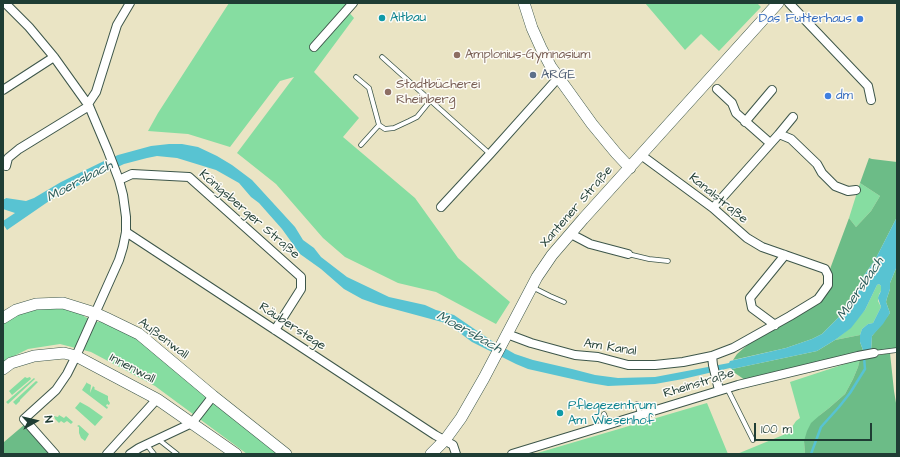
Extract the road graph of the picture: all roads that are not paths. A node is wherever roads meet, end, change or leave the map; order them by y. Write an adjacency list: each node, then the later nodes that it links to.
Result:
1 (5, 3): 8 (street)
2 (130, 3): 17 (street)
3 (353, 3): 7 (street)
4 (524, 3): 11 (street)
5 (778, 3): 25 (street, Xantener Straße)
6 (789, 3): 16 (street)
7 (314, 47)
8 (54, 57): 13 (street); 17 (street)
9 (382, 57): 15 (lane)
10 (356, 77): 20 (lane)
11 (558, 78): 24 (street); 27 (street)
12 (716, 89): 19 (street)
13 (3, 90)
14 (772, 90): 19 (street)
15 (430, 100): 20 (lane); 24 (lane)
16 (871, 100)
17 (88, 105): 26 (street); 28 (street)
18 (793, 117): 21 (street)
19 (745, 122): 22 (street)
20 (379, 125): 23 (lane)
21 (779, 134): 22 (street); 29 (street)
22 (770, 143): 31 (street)
23 (362, 144)
24 (490, 154): 30 (street)
25 (641, 155): 27 (street, Xantener Straße); 31 (street, Kanalstraße)
26 (6, 166)
27 (630, 168): 33 (street, Xantener Straße)
28 (118, 176): 32 (street); 43 (street, Königsberger Straße)
29 (856, 190)
30 (440, 207)
31 (712, 208): 35 (street, Kanalstraße)
32 (126, 232): 40 (street); 43 (street, Räuberstege)
33 (571, 234): 34 (street); 38 (street, Xantener Straße)
34 (628, 254): 36 (lane)
35 (784, 255): 37 (street, Kanalstraße); 42 (street)
36 (668, 262)
37 (825, 269): 42 (street, Am Kanal)
38 (532, 287): 39 (lane); 44 (street, Xantener Straße)
39 (564, 302)
40 (95, 313): 41 (street, Außenwall); 47 (street); 51 (street, Außenwall)
41 (3, 318)
42 (775, 325): 48 (street, Am Kanal)
43 (275, 330): 59 (street, Räuberstege)
44 (506, 336): 48 (street, Am Kanal); 59 (street, Xantener Straße)
45 (897, 350): 46 (lane, Rheinstraße)
46 (874, 353): 50 (street, Rheinstraße)
47 (76, 356): 49 (street, Innenwall); 52 (street, Innenwall); 62 (street)
48 (712, 360): 50 (street)
49 (3, 369)
50 (723, 389): 55 (street, Rheinstraße); 60 (lane)
51 (214, 396): 56 (street); 68 (street, Außenwall)
52 (157, 399): 56 (street, Innenwall); 63 (street)
53 (637, 404): 55 (lane)
54 (604, 414): 57 (lane)
55 (640, 414): 57 (street, Rheinstraße)
56 (192, 423): 58 (street); 67 (street, Innenwall)
57 (608, 425): 71 (street, Rheinstraße)
58 (158, 439): 61 (street); 66 (lane)
59 (445, 440): 69 (street, Xantener Straße); 70 (street)
60 (752, 440)
61 (147, 444): 64 (street); 65 (lane)
62 (55, 454)
63 (107, 454)
64 (130, 454)
65 (154, 454)
66 (176, 454)
67 (236, 454)
68 (286, 454)
69 (431, 454)
70 (456, 454)
71 (512, 454)

